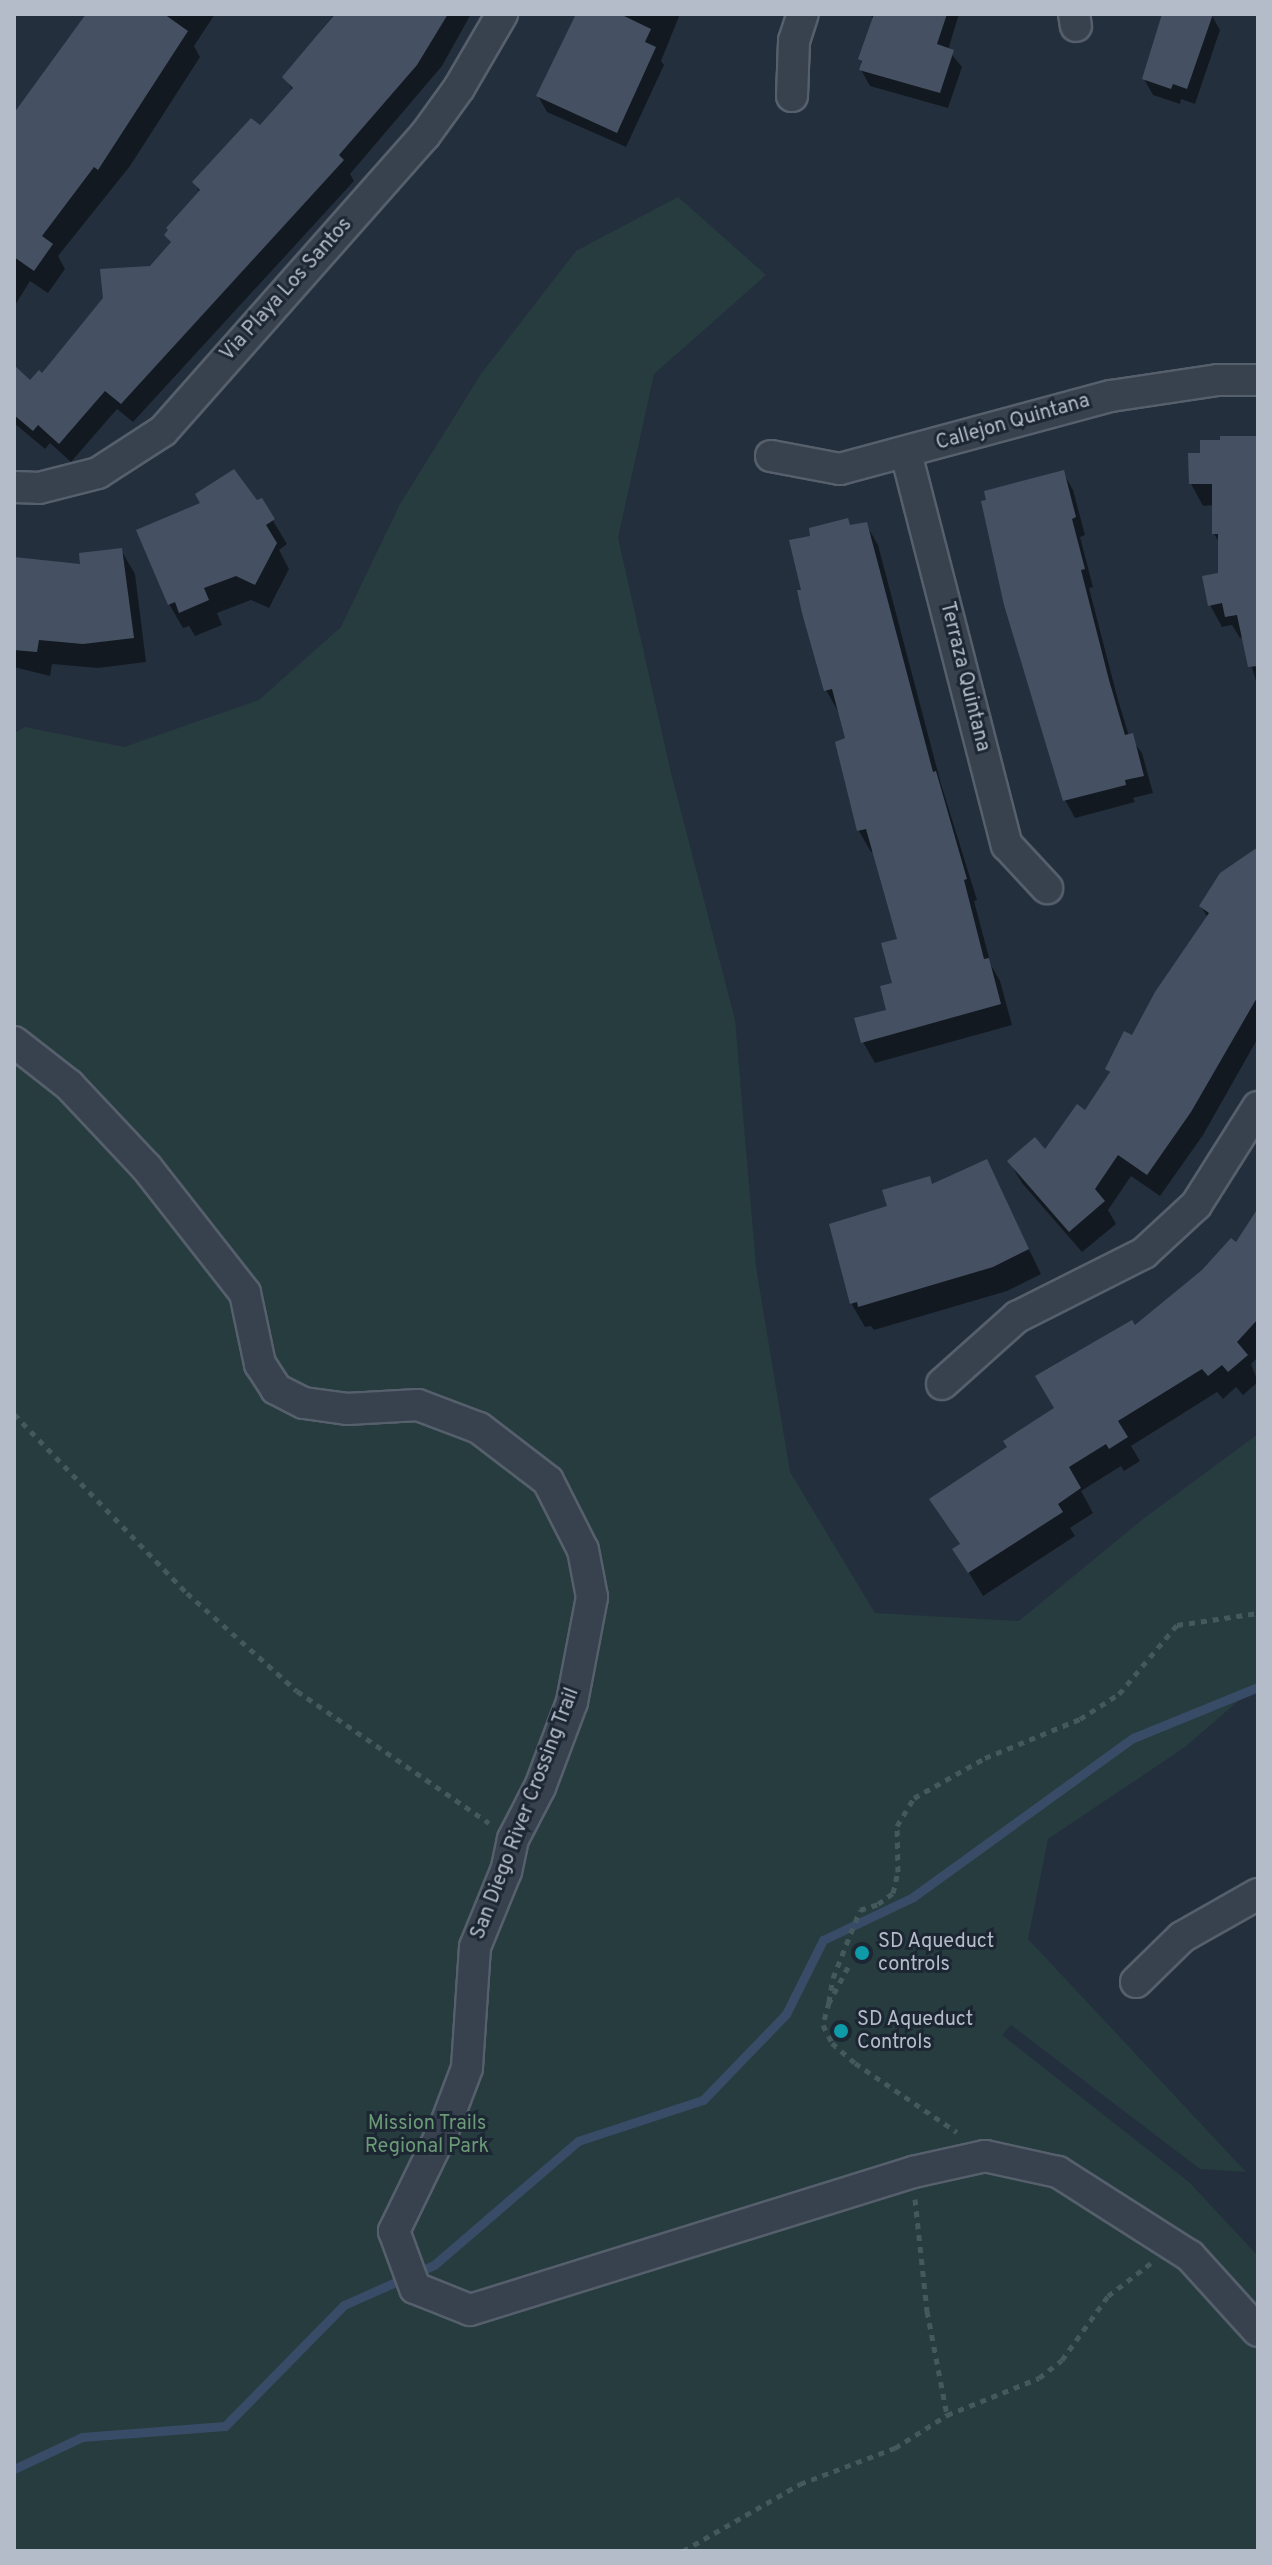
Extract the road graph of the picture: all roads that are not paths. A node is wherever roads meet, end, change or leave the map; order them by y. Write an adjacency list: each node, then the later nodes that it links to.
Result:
1 (502, 14): 7 (street, Via Playa Los Santos)
2 (803, 14): 3 (street)
3 (792, 96)
4 (1258, 380): 5 (street, Callejon Quintana)
5 (906, 453): 6 (street, Callejon Quintana); 8 (street, Terraza Quintana)
6 (771, 456)
7 (14, 487)
8 (1047, 888)
9 (14, 1042): 14 (street, San Diego River Crossing Trail)
10 (1258, 1107): 11 (street)
11 (942, 1384)
12 (1252, 1907): 13 (street)
13 (1136, 1982)
14 (1258, 2331)

